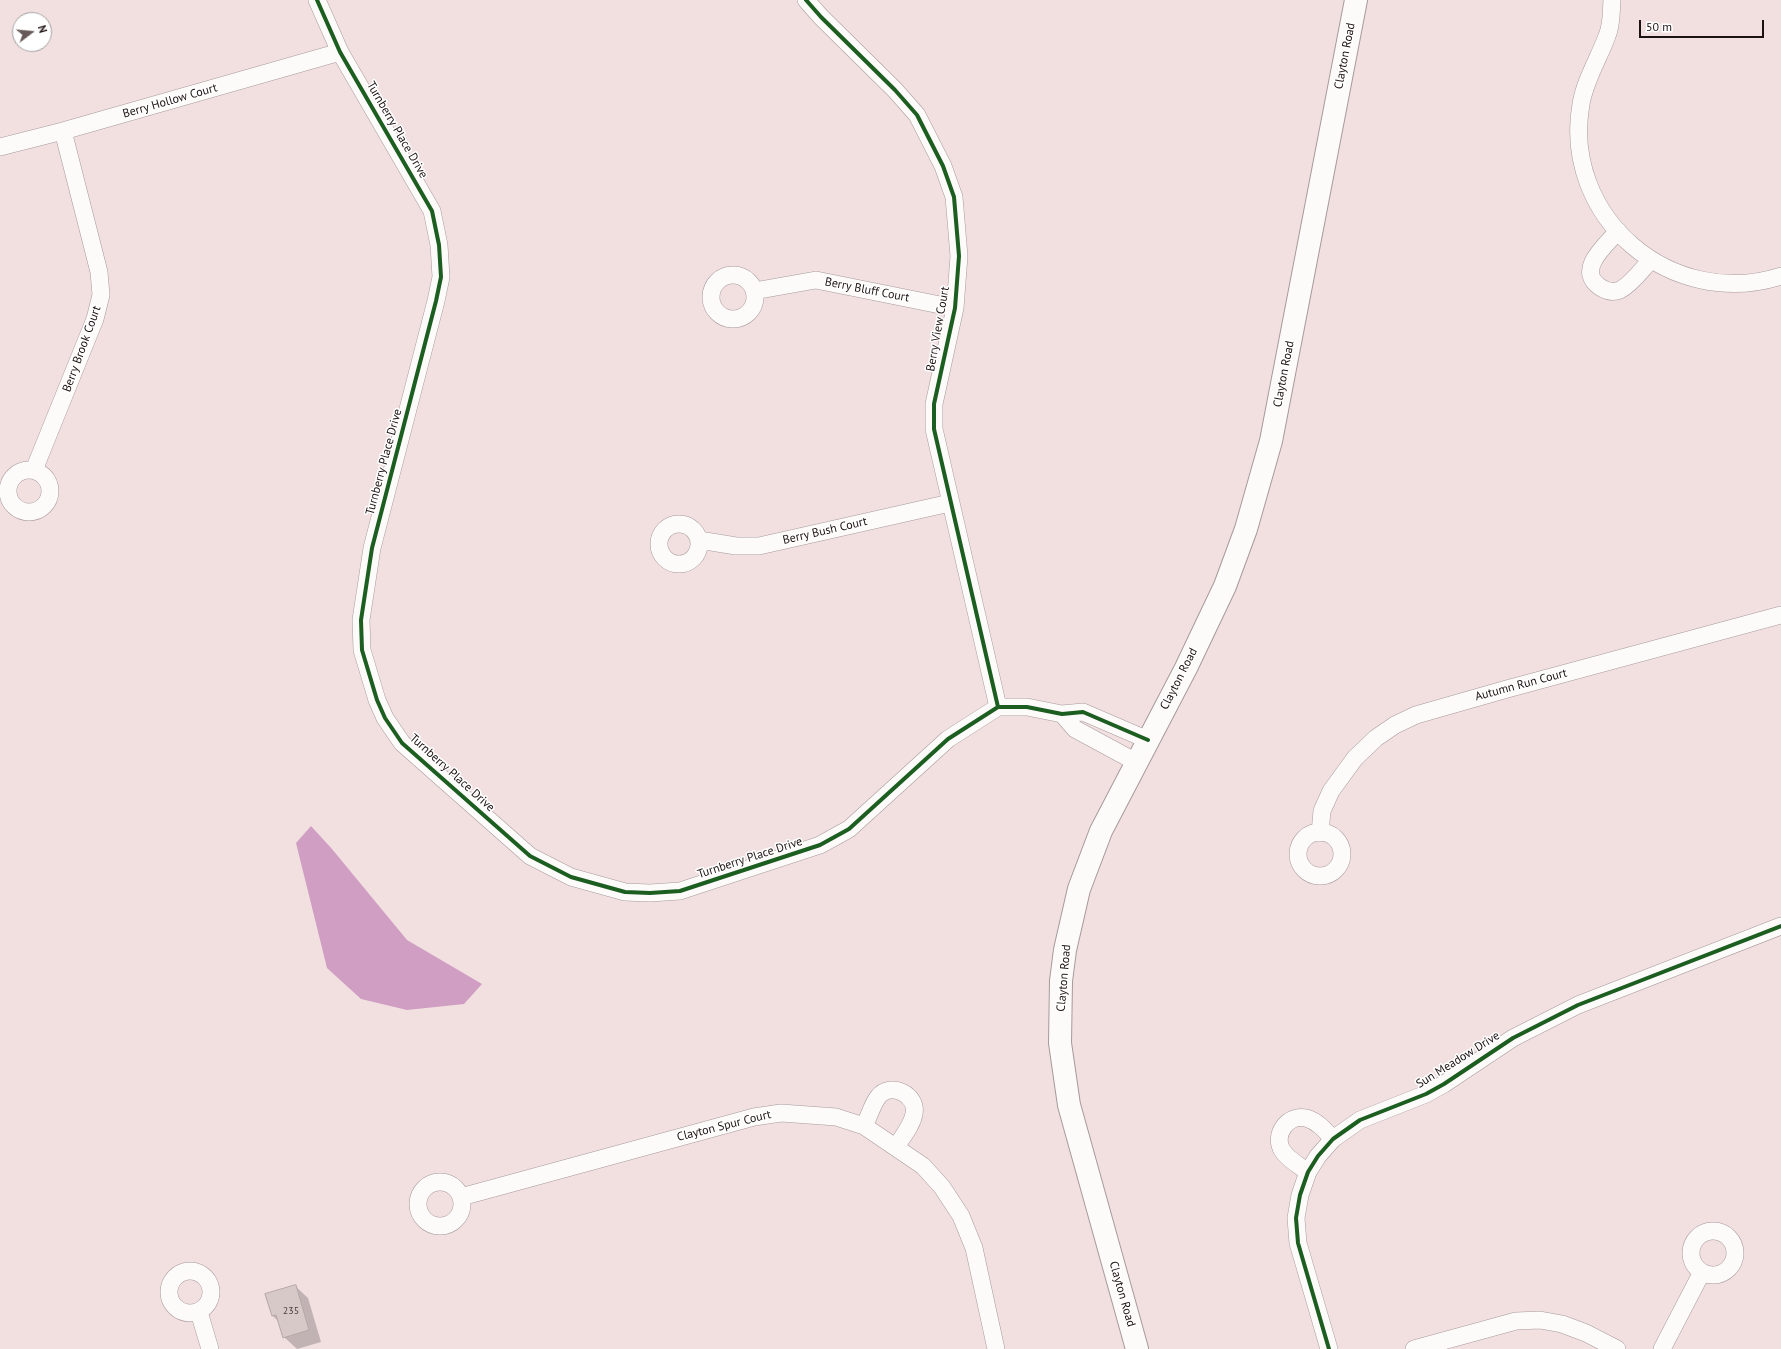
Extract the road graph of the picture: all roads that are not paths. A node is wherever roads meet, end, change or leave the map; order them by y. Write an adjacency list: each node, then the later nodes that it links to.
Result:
1 (317, 0): 5 (street, Turnberry Place Drive)
2 (806, 0): 12 (street, Berry View Court)
3 (1356, 0): 19 (main road, Clayton Road)
4 (1612, 0): 8 (street)
5 (340, 52): 6 (street, Berry Hollow Court); 17 (street, Turnberry Place Drive)
6 (63, 131): 7 (street, Berry Hollow Court); 13 (street, Berry Brook Court)
7 (0, 147)
8 (1618, 231): 9 (street); 9 (street)
9 (1652, 260): 10 (street)
10 (1781, 276)
11 (754, 290): 12 (street, Berry Bluff Court)
12 (955, 308): 14 (street, Berry View Court)
13 (34, 470)
14 (950, 503): 15 (street, Berry Bush Court); 17 (street, Berry View Court)
15 (699, 540)
16 (1781, 615): 21 (street, Autumn Run Court)
17 (998, 707): 18 (street)
18 (1062, 714): 19 (street); 20 (street)
19 (1148, 740): 20 (main road, Clayton Road)
20 (1136, 762): 32 (main road, Clayton Road)
21 (1320, 833)
22 (1781, 926): 24 (street, Sun Meadow Drive)
23 (864, 1126): 25 (street, Clayton Spur Court); 25 (street); 27 (street, Clayton Spur Court)
24 (1333, 1138): 26 (street, Sun Meadow Drive); 26 (street)
25 (896, 1147): 31 (street, Clayton Spur Court)
26 (1308, 1172): 33 (street, Sun Meadow Drive)
27 (462, 1197)
28 (1702, 1272): 36 (street)
29 (198, 1312): 30 (street)
30 (210, 1349)
31 (996, 1349)
32 (1138, 1349)
33 (1328, 1349)
34 (1414, 1349): 35 (street)
35 (1617, 1349)
36 (1662, 1349)

